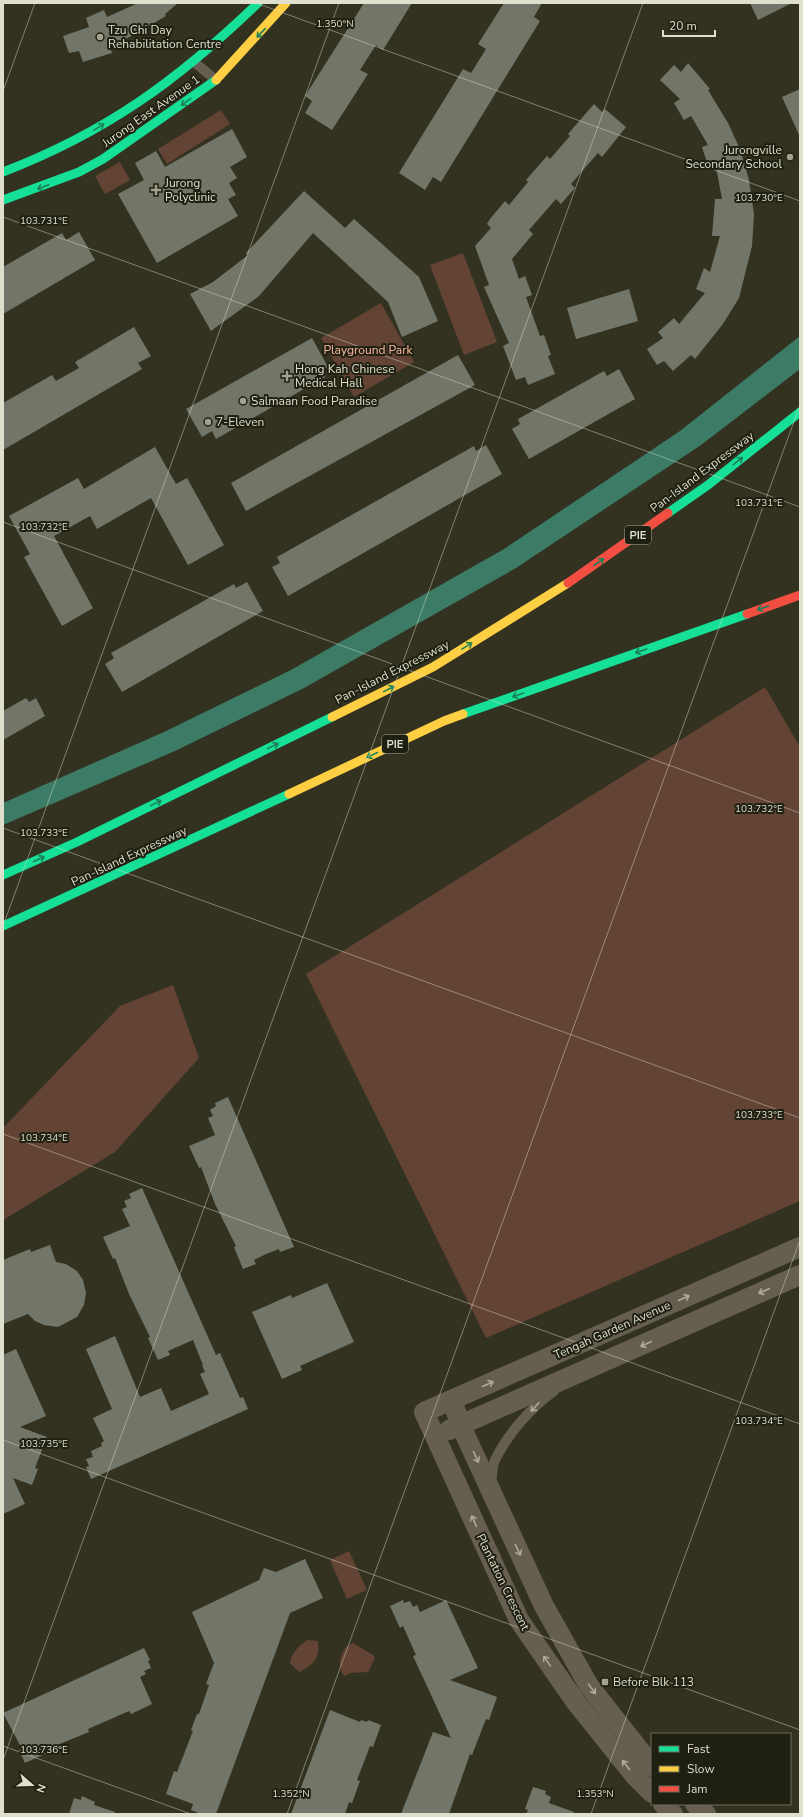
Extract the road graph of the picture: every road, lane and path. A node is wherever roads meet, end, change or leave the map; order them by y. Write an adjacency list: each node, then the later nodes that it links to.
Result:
1 (258, 3): 3 (main road, Jurong East Avenue 1)
2 (286, 3): 4 (main road, Jurong East Avenue 1, one-way to 4)
3 (194, 62): 4 (lane); 5 (main road, Jurong East Avenue 1, one-way to 3)
4 (216, 80): 6 (main road, Jurong East Avenue 1, one-way to 6)
5 (3, 172)
6 (3, 200)
7 (800, 412): 9 (main road, Pan-Island Expressway / PIE, one-way to 7)
8 (800, 595): 10 (main road, Pan-Island Expressway / PIE, one-way to 10)
9 (3, 875)
10 (3, 926)
11 (800, 1247): 14 (street, Tengah Garden Avenue, one-way to 11)
12 (800, 1275): 13 (street, one-way to 13)
13 (577, 1375): 16 (street); 18 (lane, one-way to 18)
14 (452, 1400): 15 (street, Tengah Garden Avenue); 16 (street)
15 (424, 1412): 17 (street, Plantation Crescent)
16 (461, 1426): 17 (street); 18 (street, one-way to 18)
17 (435, 1435): 20 (street, Plantation Crescent, one-way to 17)
18 (490, 1489): 19 (street, one-way to 19)
19 (651, 1765)
20 (651, 1792)
21 (664, 1805): 23 (street)
22 (696, 1805): 24 (street)
23 (673, 1814)
24 (706, 1814)

